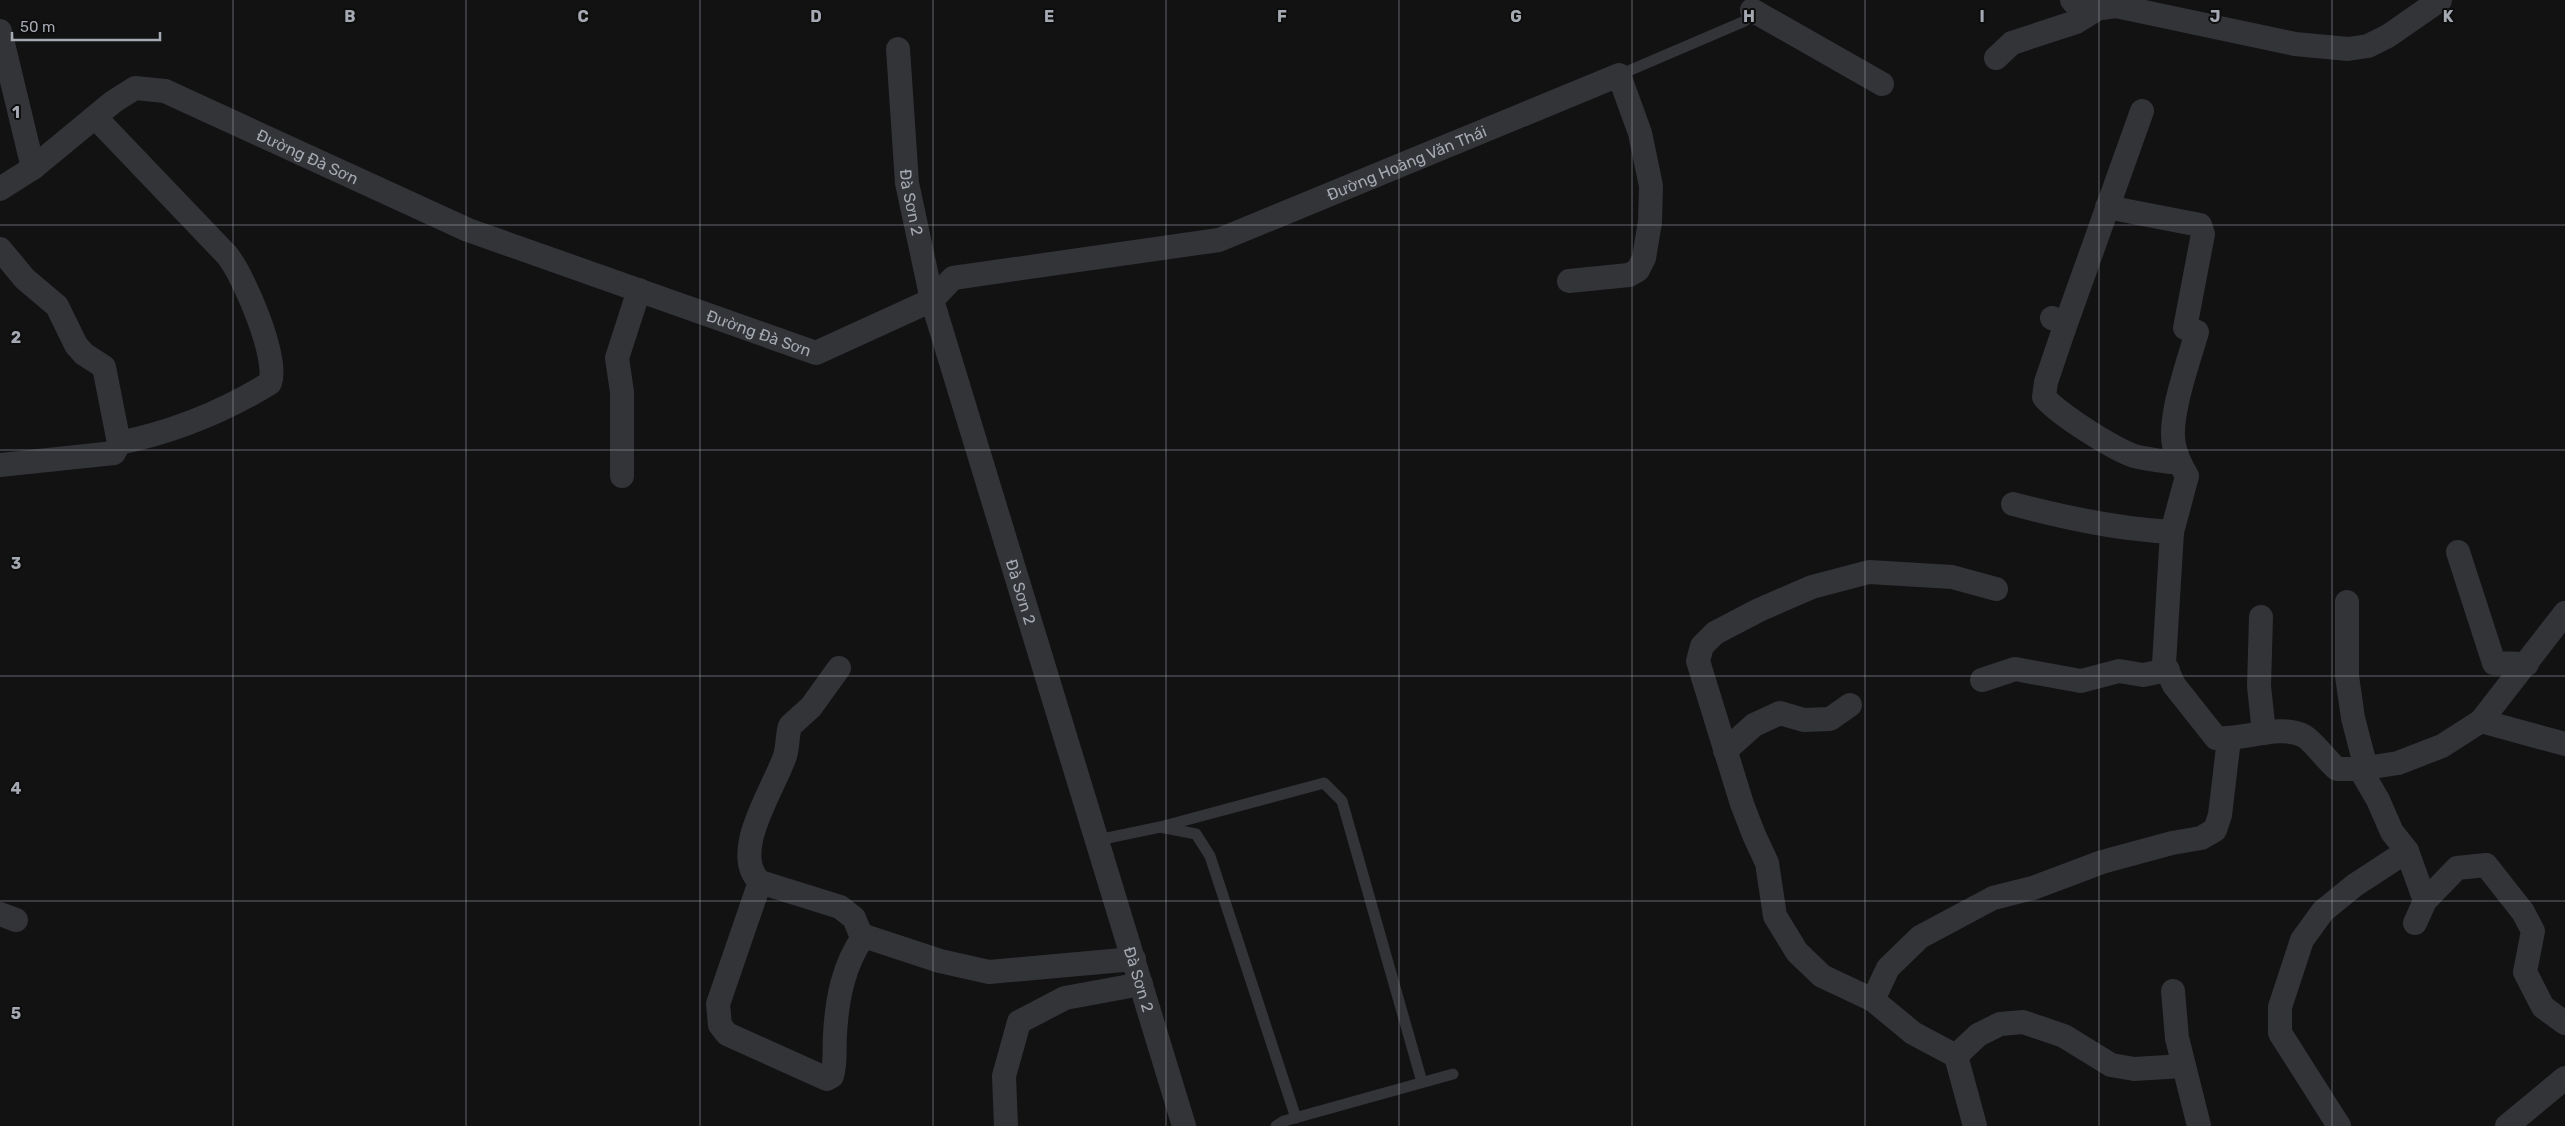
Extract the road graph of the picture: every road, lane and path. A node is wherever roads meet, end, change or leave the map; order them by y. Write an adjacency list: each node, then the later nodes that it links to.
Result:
1 (2072, 0): 4 (street)
2 (2440, 0): 4 (street)
3 (1750, 5): 8 (lane); 9 (street)
4 (2097, 9): 7 (street)
5 (0, 31): 12 (street)
6 (898, 49): 18 (street, Đà Sơn 2)
7 (1996, 58)
8 (1619, 75): 16 (street); 18 (street, Đường Hoàng Văn Thái)
9 (1882, 84)
10 (2142, 111): 14 (street)
11 (96, 118): 12 (street, Đường Đà Sơn); 17 (street, Đường Đà Sơn); 19 (street)
12 (33, 168): 13 (street, Đường Đà Sơn)
13 (0, 189)
14 (2107, 207): 20 (street); 20 (street)
15 (0, 249): 19 (street)
16 (1569, 281)
17 (639, 290): 18 (street, Đường Đà Sơn); 22 (street)
18 (932, 300): 42 (street, Đà Sơn 2)
19 (119, 443): 21 (street)
20 (2180, 463): 24 (street)
21 (0, 465)
22 (622, 476)
23 (2013, 504): 24 (street)
24 (2172, 532): 32 (street)
25 (2458, 552): 30 (street)
26 (1996, 589): 39 (street)
27 (2347, 602): 40 (street)
28 (2261, 617): 36 (street)
29 (2561, 626): 30 (street)
30 (2527, 664): 35 (street)
31 (839, 668): 44 (street)
32 (2168, 670): 33 (street); 37 (street)
33 (1982, 680)
34 (1850, 705): 39 (street)
35 (2481, 721): 38 (street); 40 (street)
36 (2264, 733): 37 (street); 40 (street)
37 (2229, 739): 51 (street)
38 (2565, 744)
39 (1725, 751): 51 (street)
40 (2363, 769): 43 (street)
41 (1160, 827): 42 (lane); 57 (lane); 58 (lane)
42 (1098, 840): 48 (street, Đà Sơn 2)
43 (2407, 851): 45 (street); 64 (street)
44 (760, 882): 47 (street); 47 (street)
45 (2425, 901): 46 (street); 52 (street)
46 (2415, 923)
47 (864, 936): 48 (street)
48 (1134, 959): 49 (street, Đà Sơn 2)
49 (1141, 984): 59 (street); 60 (street, Đà Sơn 2)
50 (2173, 991): 54 (street)
51 (1873, 1000): 53 (street)
52 (2565, 1023)
53 (1956, 1056): 54 (street); 62 (street)
54 (2183, 1066): 63 (street)
55 (1453, 1074): 57 (lane)
56 (2565, 1078): 65 (street)
57 (1422, 1082): 58 (lane)
58 (1296, 1118): 61 (lane)
59 (1006, 1126)
60 (1184, 1126)
61 (1276, 1126)
62 (1975, 1126)
63 (2199, 1126)
64 (2339, 1126)
65 (2507, 1126)

